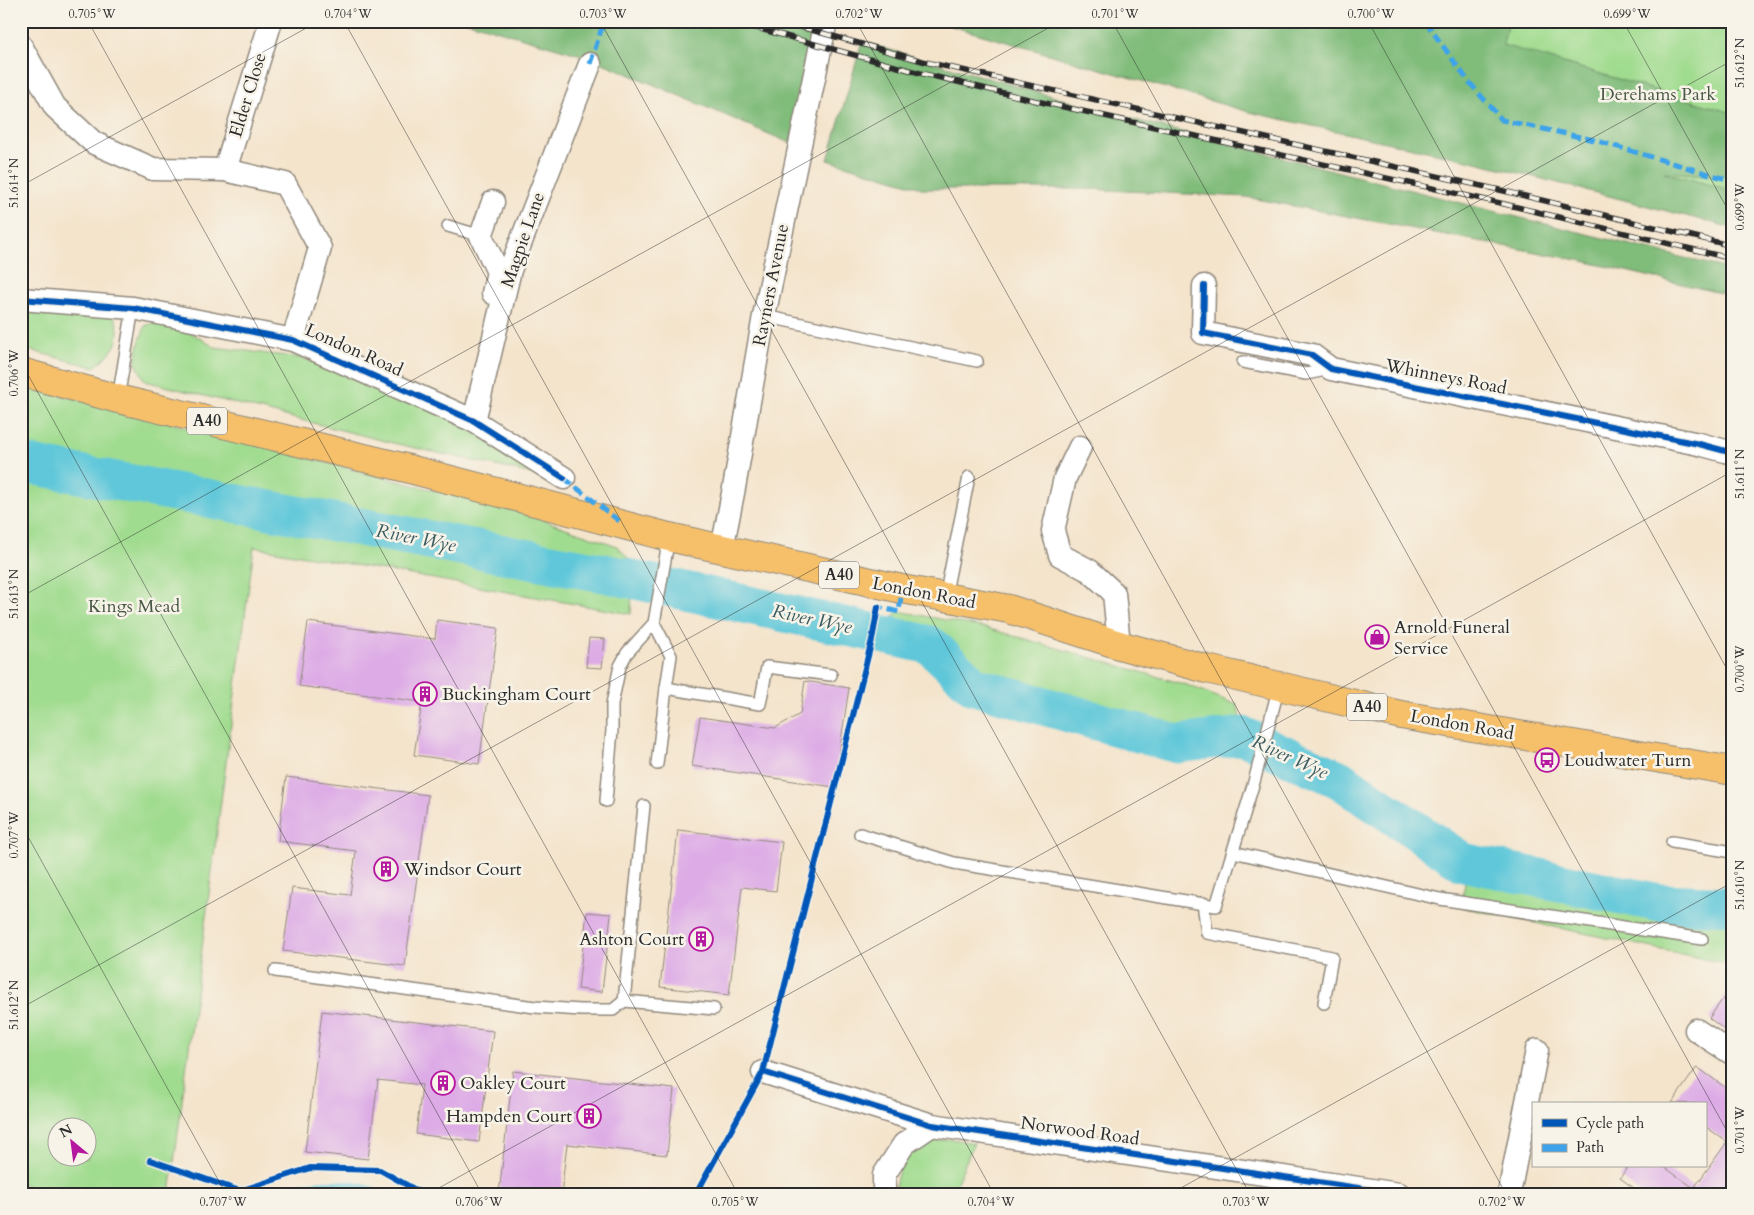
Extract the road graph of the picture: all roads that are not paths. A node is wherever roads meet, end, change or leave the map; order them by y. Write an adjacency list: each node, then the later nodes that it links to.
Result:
1 (271, 21): 5 (street, Elder Close)
2 (826, 21): 12 (street, Rayners Avenue)
3 (21, 46): 5 (street)
4 (590, 64): 19 (street, Magpie Lane)
5 (225, 170): 13 (street)
6 (493, 202): 8 (street)
7 (448, 226): 8 (lane)
8 (481, 236): 19 (street)
9 (1204, 286): 16 (street, Whinneys Road)
10 (21, 299): 11 (street, London Road)
11 (133, 308): 13 (street, London Road); 18 (lane)
12 (764, 316): 14 (lane); 25 (street, Rayners Avenue)
13 (293, 340): 19 (street, London Road)
14 (977, 361)
15 (1243, 362): 16 (lane)
16 (1331, 369): 21 (street, Whinneys Road)
17 (21, 372): 18 (main road, London Road / A40)
18 (118, 399): 24 (main road, London Road / A40)
19 (468, 418): 23 (street, London Road)
20 (1080, 447): 28 (street)
21 (1733, 453)
22 (969, 477): 26 (lane)
23 (564, 478)
24 (669, 537): 25 (main road, London Road / A40); 27 (lane)
25 (722, 549): 26 (main road, London Road / A40)
26 (945, 597): 28 (main road, London Road / A40)
27 (654, 623): 31 (lane); 34 (lane)
28 (1120, 645): 30 (main road, London Road / A40)
29 (831, 675): 31 (lane)
30 (1279, 686): 33 (main road, London Road / A40); 38 (lane)
31 (666, 688): 32 (lane)
32 (657, 764)
33 (1733, 771)
34 (606, 802)
35 (644, 806): 43 (lane)
36 (860, 834): 40 (lane)
37 (1672, 842): 39 (lane)
38 (1232, 852): 40 (lane); 41 (lane)
39 (1733, 852)
40 (1202, 904): 44 (lane)
41 (1702, 939)
42 (275, 971): 43 (lane)
43 (624, 1001): 45 (lane)
44 (1324, 1003)
45 (714, 1009)
46 (1696, 1030): 48 (street)
47 (1537, 1050): 53 (street)
48 (1733, 1054)
49 (763, 1072): 50 (street, Norwood Road)
50 (932, 1125): 51 (street); 52 (street, Norwood Road)
51 (884, 1194)
52 (1399, 1194)
53 (1509, 1194)

